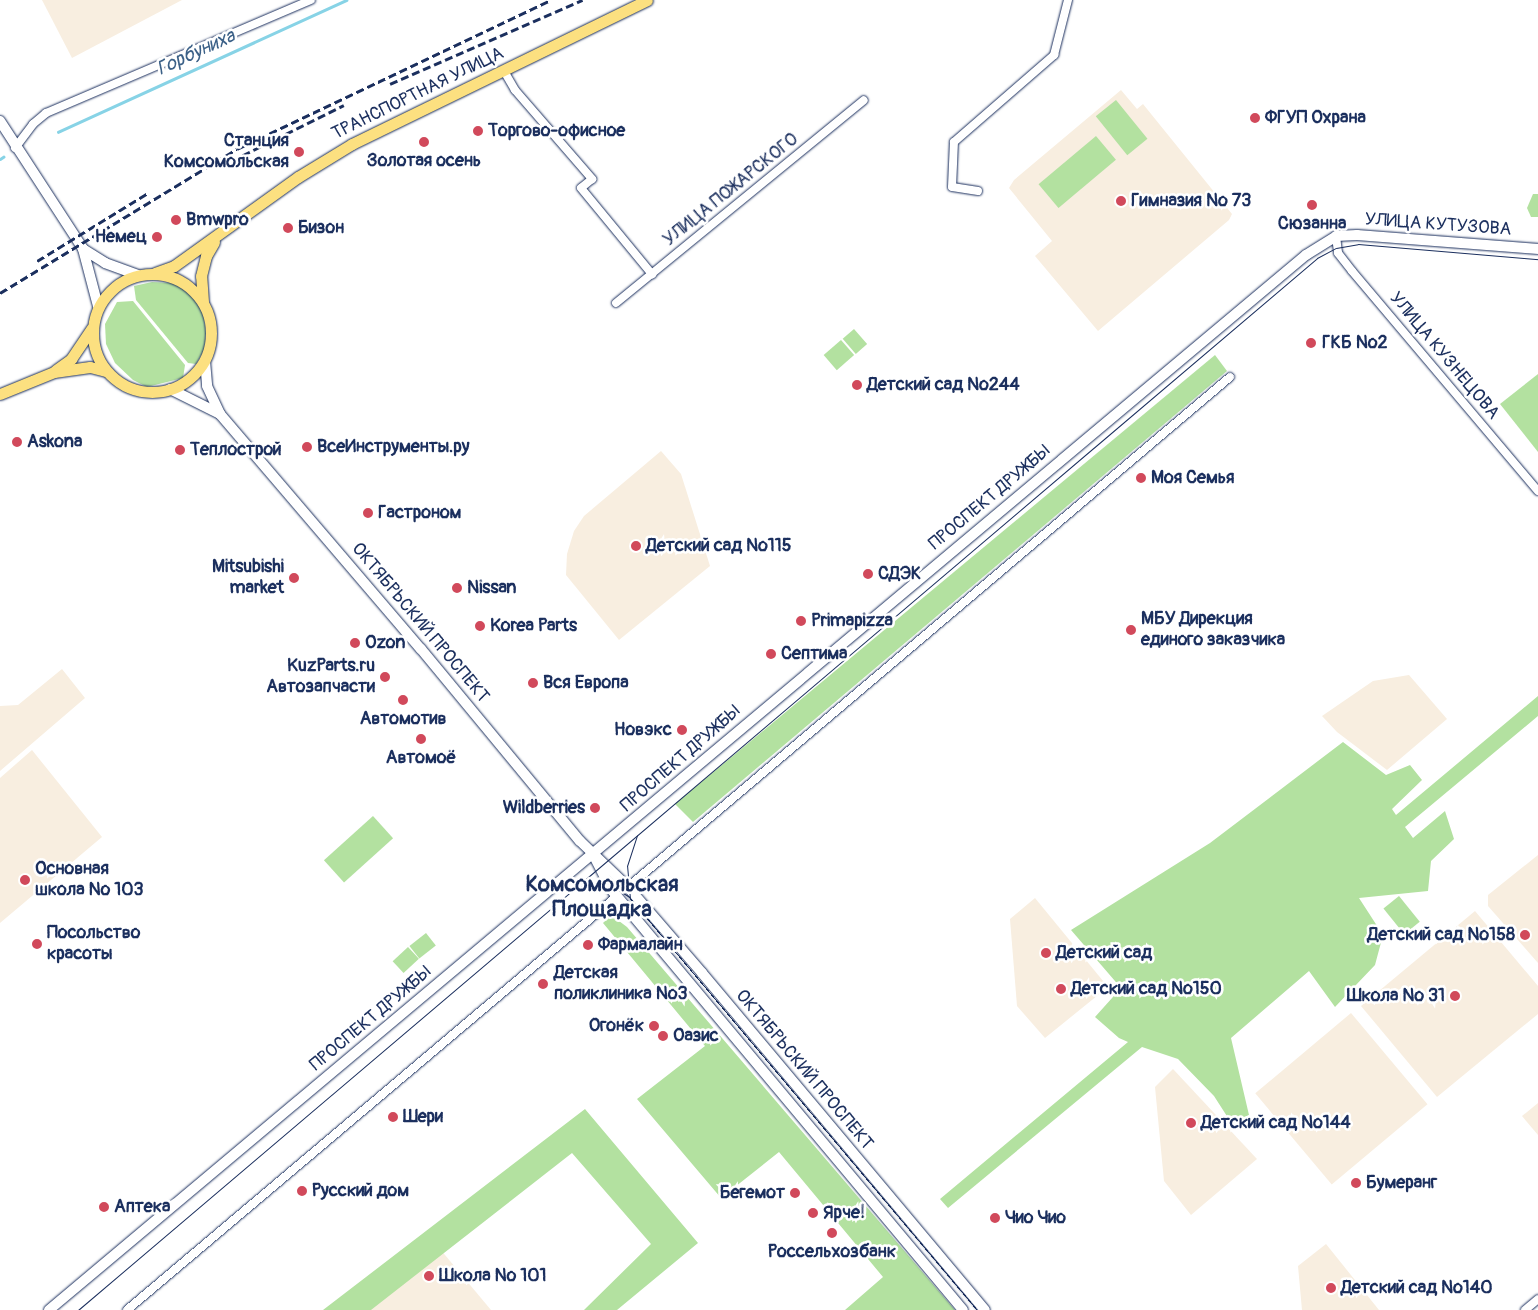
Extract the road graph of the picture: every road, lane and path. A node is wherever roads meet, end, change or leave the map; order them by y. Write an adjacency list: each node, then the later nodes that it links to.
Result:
1 (311, 0): 7 (street)
2 (647, 0): 4 (main road, ТРАНСПОРТНАЯ УЛИЦА)
3 (1068, 0): 8 (street)
4 (504, 71): 10 (main road, ТРАНСПОРТНАЯ УЛИЦА); 14 (street)
5 (864, 100): 14 (street, УЛИЦА ПОЖАРСКОГО)
6 (0, 121): 7 (main road)
7 (15, 148): 11 (main road)
8 (978, 191)
9 (1336, 236): 12 (main road, УЛИЦА КУТУЗОВА); 27 (street, УЛИЦА КУЗНЕЦОВА); 28 (main road, ПРОСПЕКТ ДРУЖБЫ)
10 (216, 238): 13 (main road, ТРАНСПОРТНАЯ УЛИЦА); 16 (main road, ТРАНСПОРТНАЯ УЛИЦА)
11 (83, 249): 15 (main road); 18 (main road)
12 (1538, 249)
13 (155, 274): 15 (main road); 16 (main road)
14 (652, 274): 17 (street, УЛИЦА ПОЖАРСКОГО)
15 (138, 275): 18 (main road)
16 (203, 302): 20 (main road)
17 (616, 303)
18 (98, 306): 19 (main road)
19 (92, 328): 21 (main road); 22 (main road)
20 (204, 361): 24 (main road); 26 (main road, ОКТЯБРЬСКИЙ ПРОСПЕКТ)
21 (106, 371): 22 (main road); 24 (main road)
22 (54, 372): 25 (main road)
23 (1230, 377): 29 (street)
24 (170, 390): 26 (main road, ОКТЯБРЬСКИЙ ПРОСПЕКТ)
25 (0, 394)
26 (220, 414): 28 (main road, ОКТЯБРЬСКИЙ ПРОСПЕКТ)
27 (1538, 491)
28 (594, 855): 29 (main road, ОКТЯБРЬСКИЙ ПРОСПЕКТ); 30 (main road, ОКТЯБРЬСКИЙ ПРОСПЕКТ); 32 (main road, ПРОСПЕКТ ДРУЖБЫ)
29 (628, 887): 35 (main road, ОКТЯБРЬСКИЙ ПРОСПЕКТ)
30 (617, 896): 33 (street); 34 (main road, ОКТЯБРЬСКИЙ ПРОСПЕКТ)
31 (1538, 1299): 36 (street)
32 (49, 1310)
33 (127, 1310)
34 (963, 1310)
35 (985, 1310)
36 (1524, 1310)

